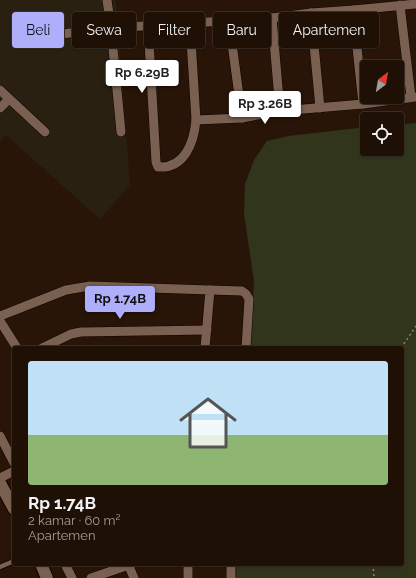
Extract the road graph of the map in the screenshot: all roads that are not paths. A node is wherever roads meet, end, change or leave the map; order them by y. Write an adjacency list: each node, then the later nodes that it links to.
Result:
1 (107, 0): 5 (street)
2 (416, 4): 3 (street)
3 (400, 5): 4 (street); 16 (street)
4 (353, 10): 6 (street); 14 (street)
5 (109, 12)
6 (325, 12)
7 (279, 17): 8 (street)
8 (272, 18): 21 (street)
9 (114, 48): 25 (street)
10 (149, 48): 23 (street)
11 (192, 48): 23 (street)
12 (233, 48): 22 (street)
13 (314, 48): 20 (street)
14 (360, 76)
15 (0, 90): 17 (street)
16 (413, 97)
17 (10, 99): 19 (street); 24 (street)
18 (363, 104): 20 (street)
19 (0, 108)
20 (320, 108): 21 (street)
21 (280, 112): 22 (street)
22 (242, 118): 23 (street)
23 (196, 120)
24 (45, 132)
25 (121, 132)
26 (210, 290): 27 (street); 29 (street); 33 (street)
27 (0, 316)
28 (0, 321): 30 (street)
29 (207, 330): 31 (street); 32 (street)
30 (16, 346)
31 (46, 346)
32 (205, 346)
33 (246, 346)
34 (0, 436): 35 (street)
35 (12, 459)
36 (12, 472): 37 (street)
37 (0, 478)
38 (0, 483): 39 (main road)
39 (12, 505)
40 (12, 562): 47 (lane)
41 (42, 566): 48 (main road)
42 (66, 566): 49 (street)
43 (123, 566): 50 (street)
44 (129, 566): 51 (street)
45 (188, 566): 52 (street)
46 (231, 566): 53 (street)
47 (0, 567)
48 (47, 578)
49 (72, 578)
50 (91, 578)
51 (134, 578)
52 (188, 578)
53 (230, 578)

